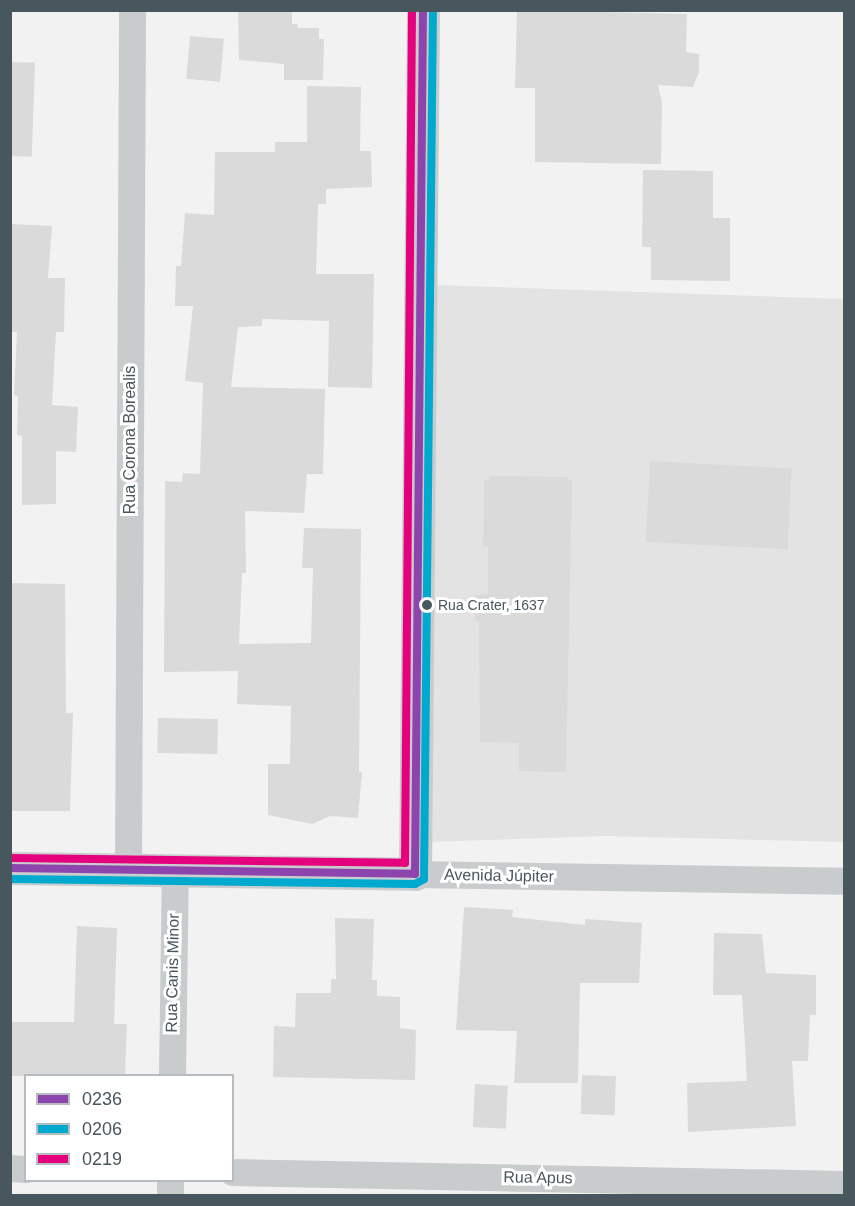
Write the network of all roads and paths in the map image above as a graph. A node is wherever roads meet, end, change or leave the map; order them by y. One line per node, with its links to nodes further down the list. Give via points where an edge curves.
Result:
1 (132, 10): 4 (street, Rua Corona Borealis)
2 (423, 10): 6 (street)
3 (10, 868): 4 (main road, Avenida Júpiter)
4 (128, 870): 5 (main road, Avenida Júpiter)
5 (175, 870): 6 (main road, Avenida Júpiter); 8 (street, Rua Canis Minor)
6 (415, 874): 7 (street, Avenida Júpiter)
7 (844, 881)
8 (172, 1074)
9 (234, 1172): 10 (street, Rua Apus)
10 (844, 1184)

